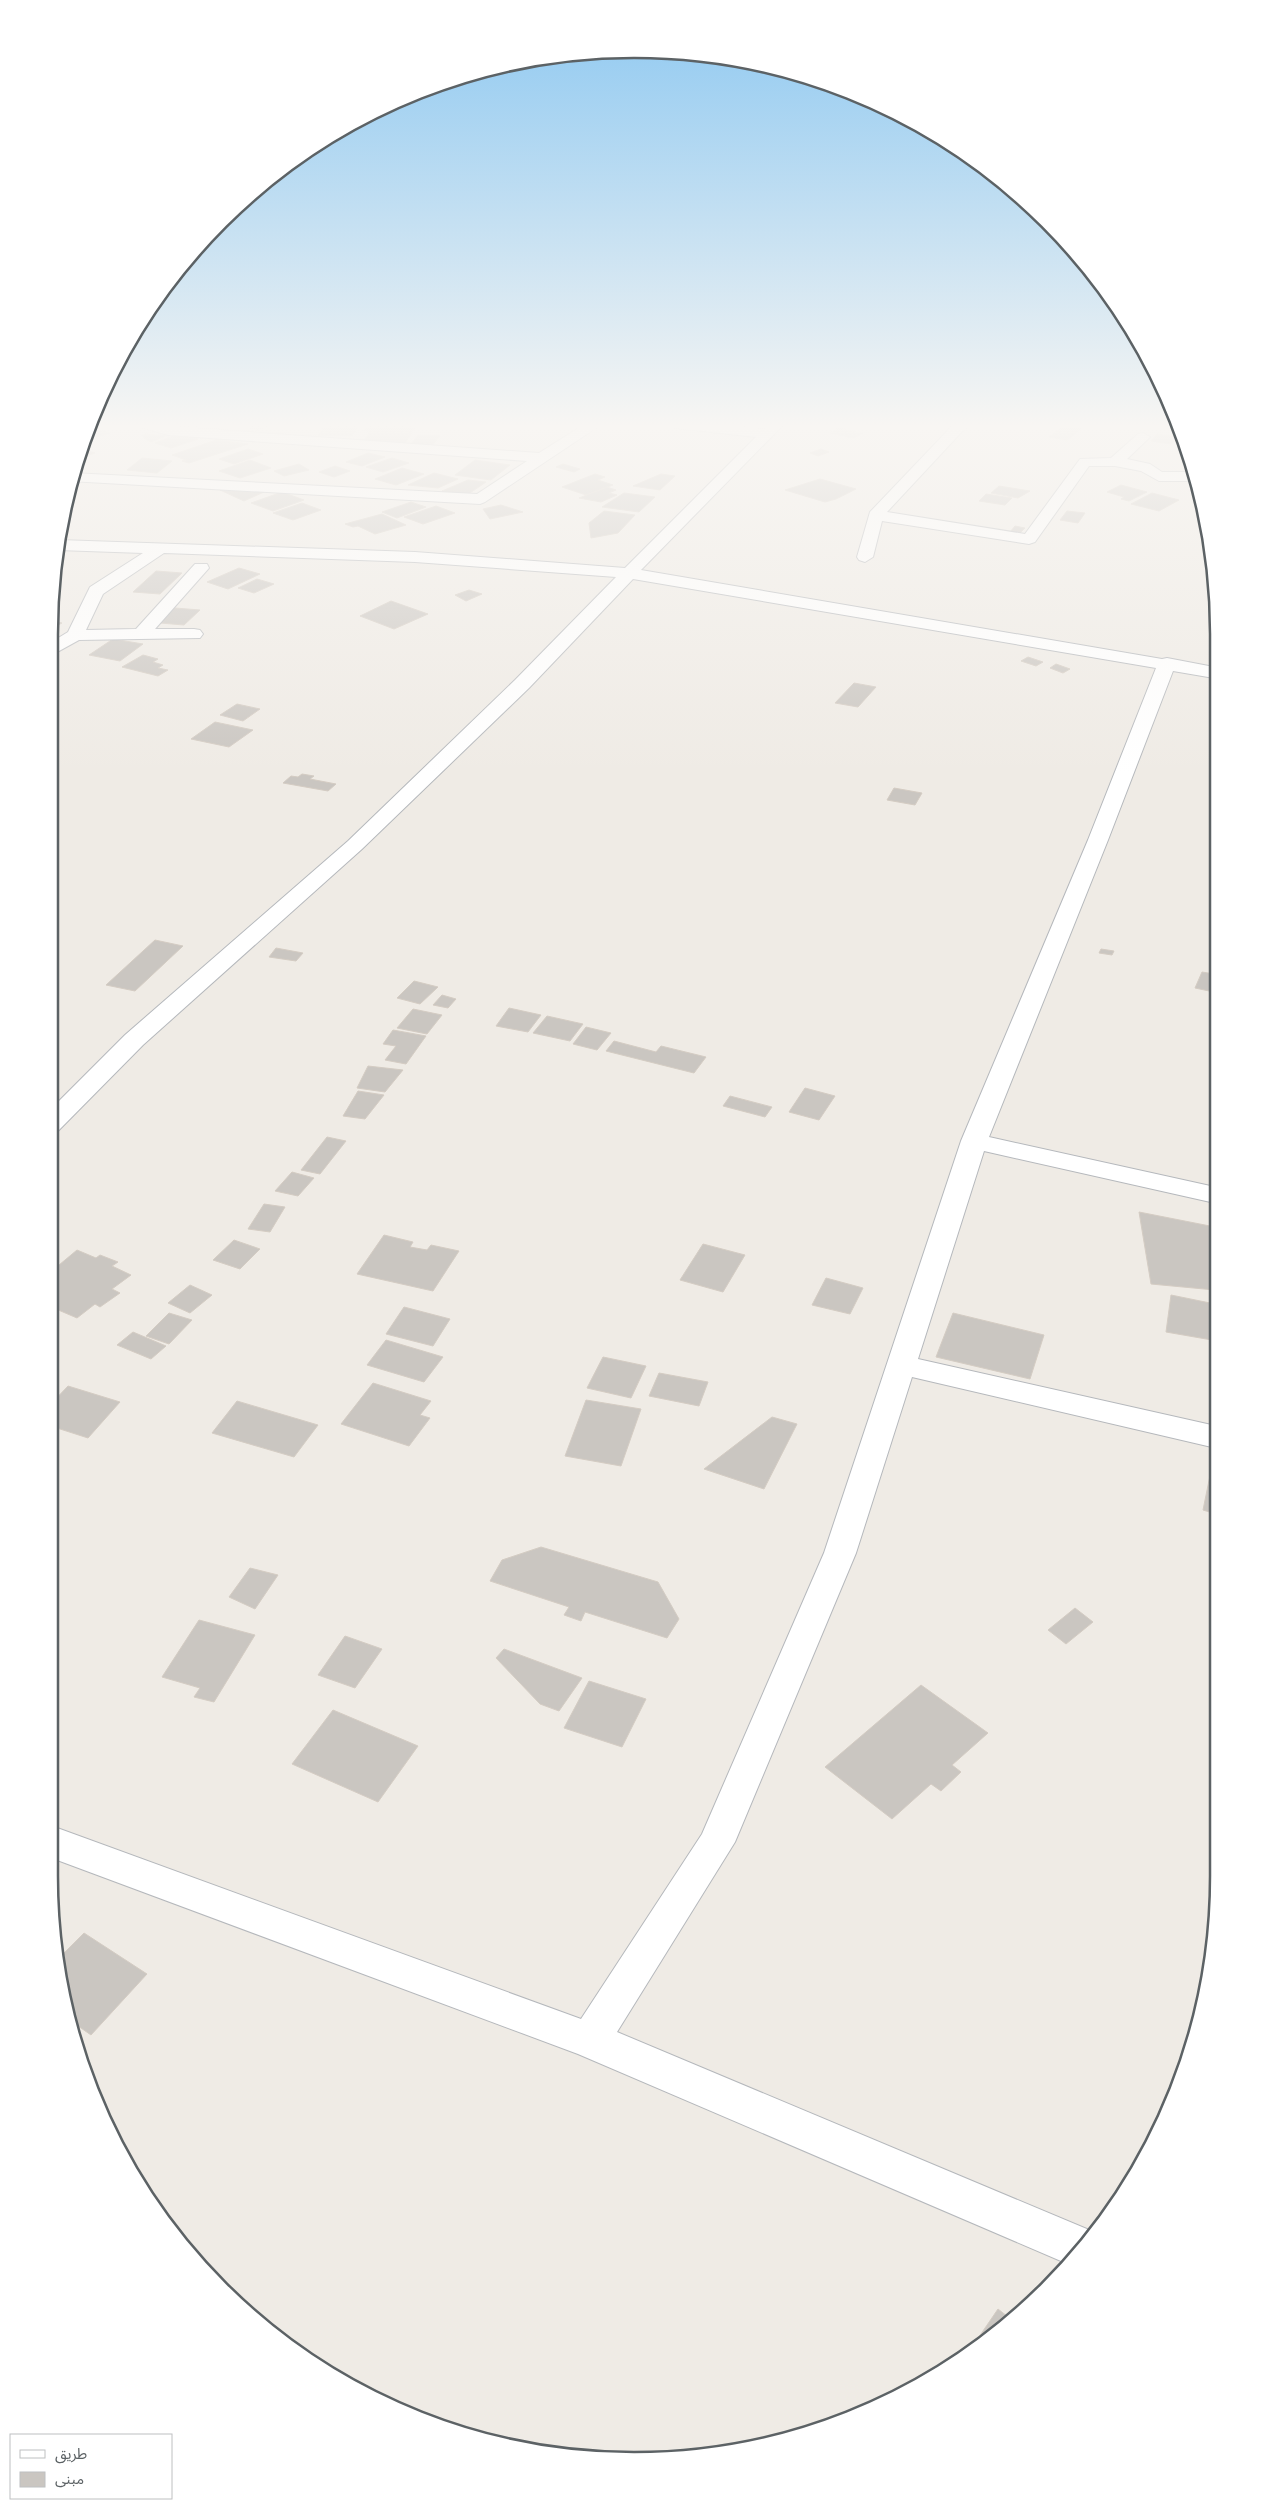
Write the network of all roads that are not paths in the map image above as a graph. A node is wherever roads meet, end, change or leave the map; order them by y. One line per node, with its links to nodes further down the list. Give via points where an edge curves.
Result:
1 (661, 541): 7 (street)
2 (869, 541): 5 (street)
3 (64, 545): 4 (street)
4 (160, 549): 7 (street, via 531,563); 10 (street, via 96,591)
5 (865, 557)
6 (202, 568): 8 (street)
7 (629, 573): 12 (street); 14 (street, via 522,684 355,845 134,1040)
8 (142, 634): 9 (street); 10 (street)
9 (194, 634)
10 (75, 635): 11 (street)
11 (58, 646)
12 (1167, 663): 13 (street); 15 (street)
13 (1210, 672)
14 (58, 1118)
15 (974, 1141): 16 (street); 17 (street)
16 (1210, 1194)
17 (901, 1365): 18 (street); 20 (street, via 840,1553 717,1842)
18 (1210, 1436)
19 (58, 1844): 20 (street)
20 (590, 2040): 21 (street)
21 (1075, 2245)

